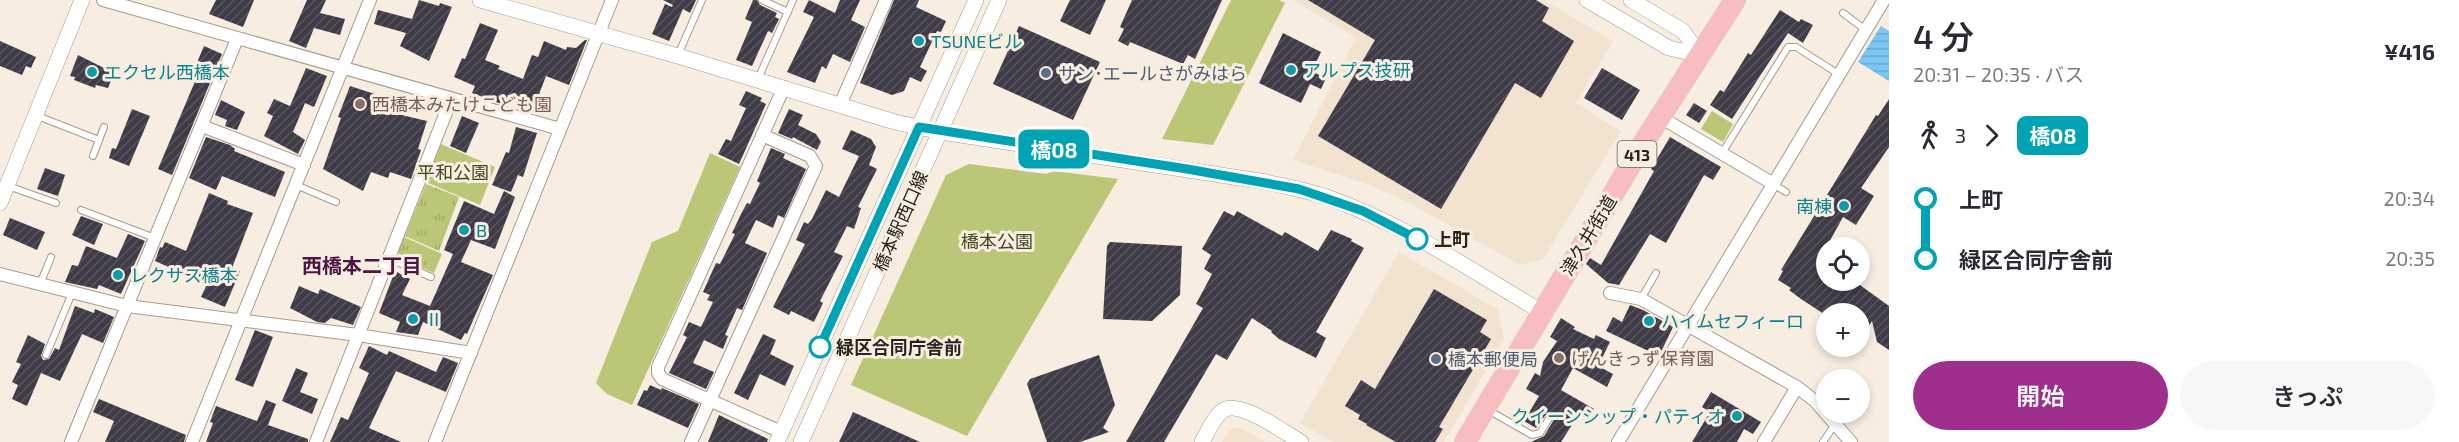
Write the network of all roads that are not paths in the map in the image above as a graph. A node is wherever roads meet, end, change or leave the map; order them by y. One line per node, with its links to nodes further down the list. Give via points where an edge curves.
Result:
1 (82, 0): 29 (street)
2 (103, 0): 20 (street)
3 (370, 0): 23 (street)
4 (480, 0): 19 (street)
5 (612, 0): 19 (street)
6 (702, 0): 22 (lane)
7 (762, 0): 16 (lane)
8 (793, 0): 16 (lane)
9 (886, 0): 28 (street)
10 (976, 0): 33 (street, 橋本駅西口線)
11 (999, 0): 35 (street, 橋本駅西口線)
12 (1587, 0): 21 (street, via 1670,48)
13 (1631, 0): 21 (street, via 1683,31)
14 (1735, 0): 21 (highway, 津久井街道 / 413)
15 (1884, 10): 18 (street)
16 (788, 12): 25 (lane)
17 (1843, 13): 18 (lane)
18 (1867, 31): 24 (street)
19 (598, 33): 22 (street); 34 (street)
20 (237, 39): 23 (street); 31 (street)
21 (1700, 55): 30 (highway, 津久井街道 / 413)
22 (678, 56): 25 (street)
23 (342, 69): 27 (street); 40 (street)
24 (1840, 75): 38 (lane, via 1796,47 1788,47); 41 (street)
25 (757, 80): 26 (street)
26 (784, 87): 28 (street); 36 (street)
27 (451, 100): 34 (street); 51 (street)
28 (840, 105): 33 (street)
29 (35, 115): 37 (lane); 43 (street)
30 (1659, 117): 38 (street); 60 (highway, 津久井街道 / 413)
31 (202, 126): 40 (street); 49 (street)
32 (104, 127): 37 (lane)
33 (919, 127): 35 (street); 71 (street, 橋本駅西口線)
34 (560, 129): 64 (street)
35 (941, 132): 60 (street, via 1266,182 1315,194 1386,222); 77 (street, 橋本駅西口線)
36 (762, 135): 67 (street, via 658,367 662,379); 67 (street, via 810,156 816,166)
37 (99, 140): 39 (lane)
38 (1721, 153): 41 (street)
39 (93, 156)
40 (304, 165): 42 (street)
41 (1772, 183): 44 (lane); 62 (street)
42 (296, 185): 45 (lane); 61 (street)
43 (7, 186): 46 (street); 47 (lane)
44 (1786, 192)
45 (336, 202)
46 (0, 203)
47 (56, 203)
48 (81, 210): 49 (lane)
49 (156, 238): 59 (street)
50 (51, 257): 55 (lane)
51 (388, 258): 54 (lane); 63 (street)
52 (0, 273): 55 (street)
53 (1656, 273): 58 (lane)
54 (431, 277)
55 (40, 284): 56 (street)
56 (73, 292): 59 (street); 65 (lane)
57 (1610, 293): 58 (street)
58 (1641, 299): 62 (street)
59 (127, 306): 61 (street); 72 (street)
60 (1542, 312): 68 (highway, 津久井街道 / 413)
61 (241, 321): 63 (street); 73 (street)
62 (1688, 324): 66 (street); 81 (street)
63 (358, 335): 64 (street); 74 (street)
64 (471, 353): 75 (street)
65 (46, 355)
66 (1798, 385): 70 (street); 82 (street)
67 (711, 401): 71 (street); 76 (street)
68 (1485, 408): 69 (lane, via 1532,435 1540,433); 80 (highway, 津久井街道 / 413)
69 (1550, 417)
70 (1835, 424): 83 (lane); 84 (street)
71 (779, 437)
72 (71, 442)
73 (192, 442)
74 (316, 442)
75 (435, 442)
76 (691, 442)
77 (801, 442)
78 (1202, 442): 79 (street, via 1216,418 1230,407 1246,410)
79 (1301, 442)
80 (1465, 442)
81 (1618, 442)
82 (1764, 442)
83 (1823, 442)
84 (1851, 442)

